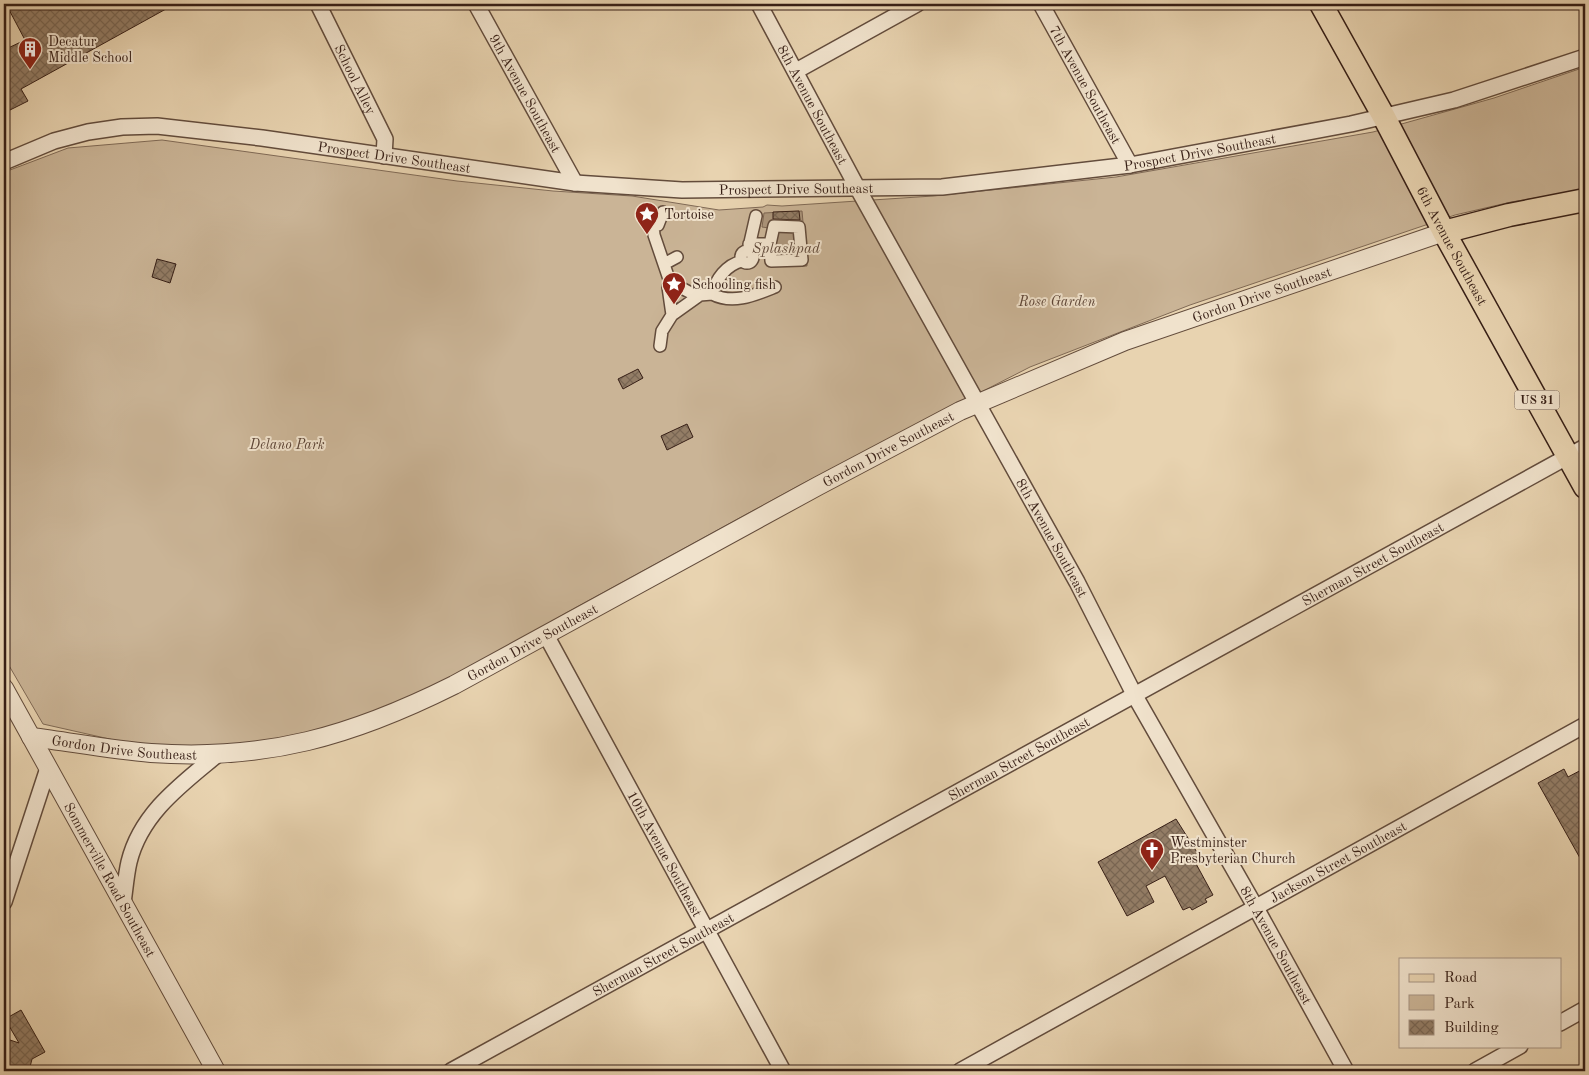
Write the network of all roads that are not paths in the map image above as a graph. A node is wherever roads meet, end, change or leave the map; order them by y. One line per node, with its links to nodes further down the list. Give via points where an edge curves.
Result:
1 (318, 4): 10 (street, School Alley, via 385,140)
2 (476, 4): 13 (street, 9th Avenue Southeast)
3 (759, 4): 8 (street, 8th Avenue Southeast)
4 (917, 4): 8 (street)
5 (1041, 4): 12 (street, 7th Avenue Southeast)
6 (1321, 4): 9 (main road, 6th Avenue Southeast / US 31)
7 (1585, 57): 9 (street, Prospect Drive Southeast, via 1454,100)
8 (796, 71): 14 (street, 8th Avenue Southeast)
9 (1384, 117): 12 (street, Prospect Drive Southeast); 20 (main road, 6th Avenue Southeast / US 31)
10 (384, 156): 11 (street, Prospect Drive Southeast, via 157,126 88,132 54,141); 13 (street, Prospect Drive Southeast)
11 (4, 162)
12 (1130, 165): 14 (street, Prospect Drive Southeast, via 942,187)
13 (575, 183): 14 (street, Prospect Drive Southeast, via 682,190)
14 (858, 189): 31 (street, 8th Avenue Southeast)
15 (1585, 200): 20 (main road, Gordon Drive Southeast)
16 (650, 211): 19 (street)
17 (663, 212): 19 (street, via 658,225)
18 (756, 216): 22 (street)
19 (653, 225): 24 (street)
20 (1444, 232): 31 (street, Gordon Drive Southeast, via 1125,341); 32 (main road, 6th Avenue Southeast / US 31)
21 (770, 244): 22 (street)
22 (746, 252): 27 (street, via 721,276)
23 (677, 257): 24 (street)
24 (664, 264): 25 (street)
25 (670, 282): 28 (street); 29 (street)
26 (775, 287): 27 (street, via 738,299)
27 (712, 294): 28 (street)
28 (700, 296): 29 (street)
29 (672, 315): 30 (street, via 662,331)
30 (660, 346)
31 (977, 403): 34 (street, Gordon Drive Southeast); 36 (street, 8th Avenue Southeast, via 1077,582)
32 (1577, 452): 33 (main road, 6th Avenue Southeast / US 31); 36 (street, Sherman Street Southeast)
33 (1585, 487)
34 (546, 635): 39 (street, Gordon Drive Southeast, via 446,689 358,728 274,749); 44 (street, 10th Avenue Southeast)
35 (4, 688): 38 (street, Sommerville Road Southeast)
36 (1135, 696): 43 (street, 8th Avenue Southeast); 44 (street, Sherman Street Southeast)
37 (1585, 725): 43 (street, Jackson Street Southeast)
38 (31, 737): 39 (street, Gordon Drive Southeast, via 149,753); 40 (street, Sommerville Road Southeast)
39 (218, 754): 42 (street, Gordon Drive Southeast, via 165,798 153,813 130,861)
40 (48, 768): 41 (street); 42 (street, Sommerville Road Southeast)
41 (4, 902)
42 (123, 903): 48 (street, Sommerville Road Southeast)
43 (1256, 908): 51 (street, Jackson Street Southeast); 52 (street, 8th Avenue Southeast)
44 (708, 932): 49 (street, Sherman Street Southeast); 50 (street, 10th Avenue Southeast)
45 (1585, 1009): 46 (street)
46 (1562, 1022)
47 (1516, 1048): 53 (street)
48 (216, 1071)
49 (451, 1071)
50 (784, 1071)
51 (960, 1071)
52 (1346, 1071)
53 (1476, 1071)

